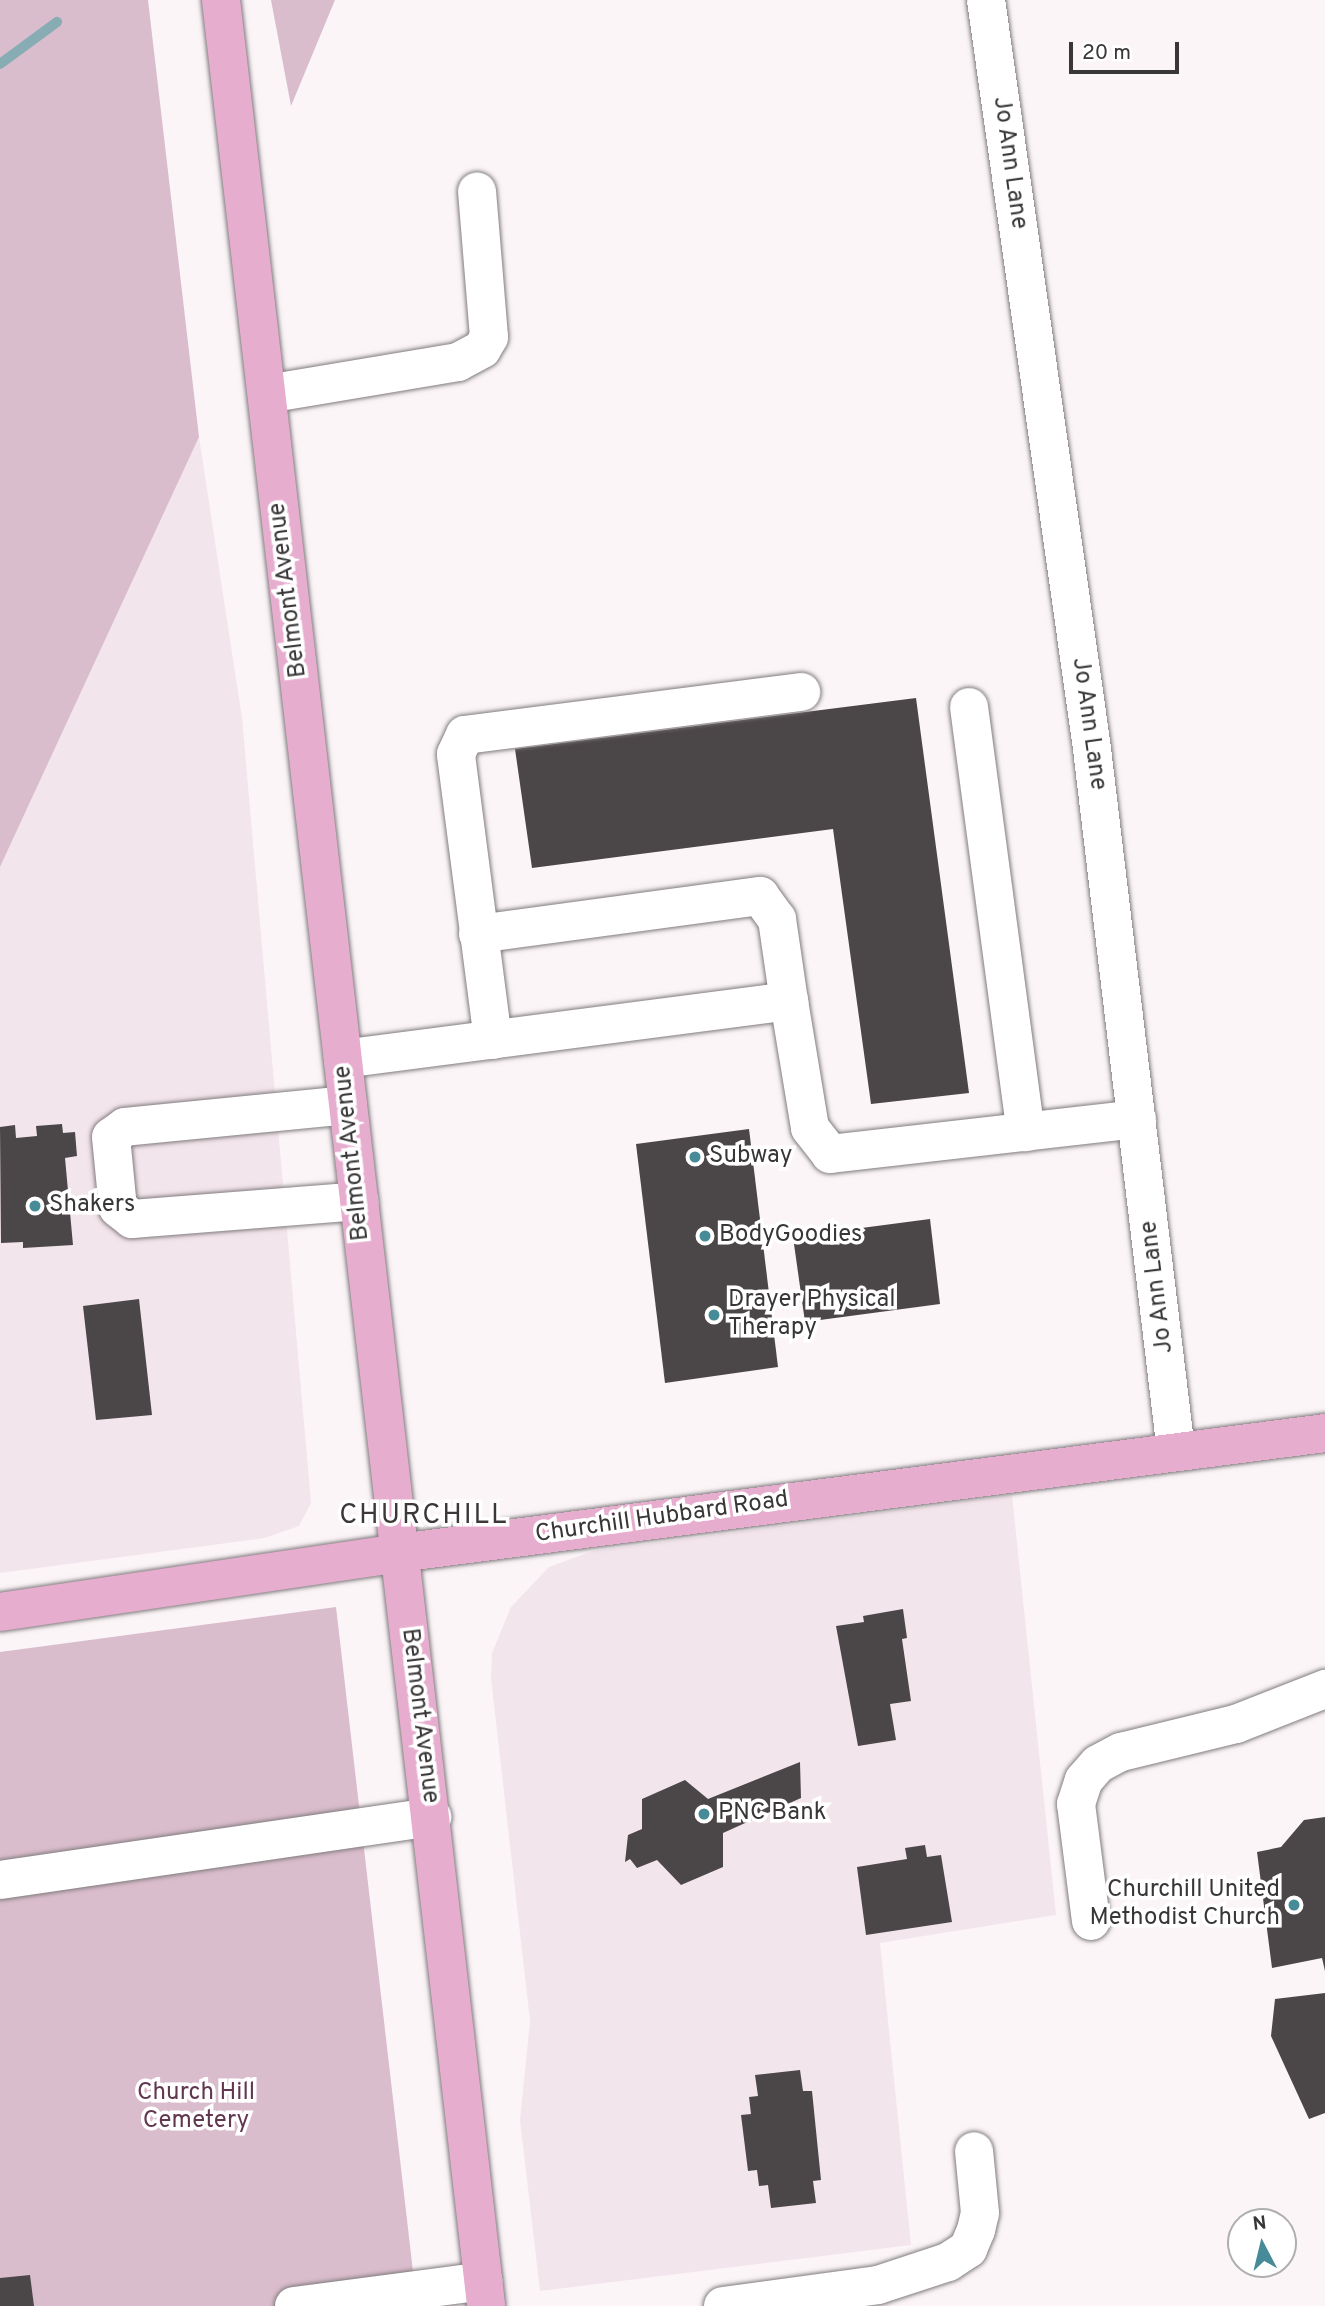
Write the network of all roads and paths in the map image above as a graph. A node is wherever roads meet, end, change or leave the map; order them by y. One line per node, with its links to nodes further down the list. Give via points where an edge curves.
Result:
1 (220, 0): 4 (main road, Belmont Avenue)
2 (986, 0): 12 (street, Jo Ann Lane, via 1092,749)
3 (478, 191): 4 (street, via 489,337 482,349 457,362)
4 (267, 394): 10 (main road, Belmont Avenue)
5 (801, 692): 7 (street, via 465,735 456,754)
6 (969, 707): 13 (street)
7 (478, 934): 8 (street, via 760,896 777,919); 9 (street)
8 (789, 1001): 9 (street); 13 (street, via 810,1128 830,1154)
9 (493, 1040): 10 (street)
10 (343, 1059): 11 (main road, Belmont Avenue)
11 (348, 1105): 14 (main road, Belmont Avenue); 14 (street, via 125,1127 111,1137 118,1208 132,1219)
12 (1138, 1119): 13 (street); 16 (street, Jo Ann Lane)
13 (1026, 1132)
14 (359, 1200): 17 (main road, Belmont Avenue)
15 (1325, 1433): 16 (main road, Churchill Hubbard Road)
16 (1176, 1451): 17 (main road, Churchill Hubbard Road)
17 (399, 1553): 18 (main road, Churchill Hubbard Road); 20 (main road, Belmont Avenue)
18 (0, 1612)
19 (1325, 1689): 22 (street, via 1236,1724 1121,1752 1098,1764 1084,1780 1076,1804)
20 (432, 1816): 21 (street); 24 (main road, Belmont Avenue)
21 (0, 1880)
22 (1091, 1921)
23 (974, 2151): 26 (street, via 980,2213 968,2249 948,2262 878,2285)
24 (484, 2294): 25 (street)
25 (294, 2306)
26 (723, 2306)

